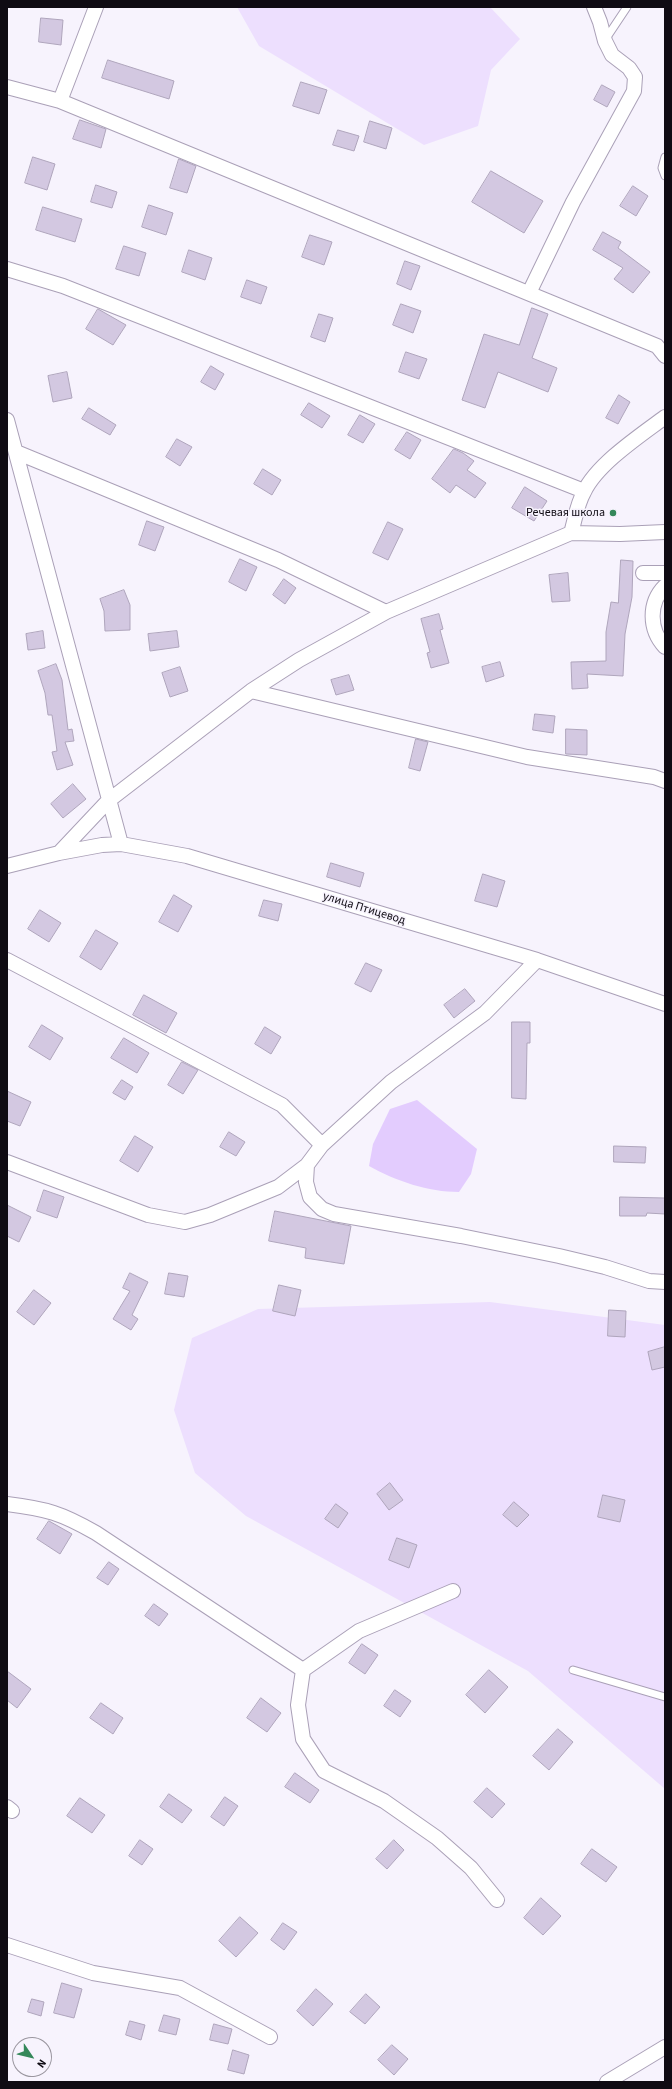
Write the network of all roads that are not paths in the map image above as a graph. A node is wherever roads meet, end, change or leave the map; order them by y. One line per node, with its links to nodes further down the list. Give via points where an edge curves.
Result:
1 (96, 7): 6 (street)
2 (594, 7): 4 (street)
3 (627, 7): 4 (lane)
4 (605, 41): 10 (street, via 612,54 629,68 635,77 634,91 573,202)
5 (7, 88): 6 (street)
6 (60, 102): 10 (street)
7 (665, 157): 8 (lane, via 662,168)
8 (665, 176)
9 (7, 269): 15 (street, via 63,286)
10 (529, 293): 11 (street, via 657,346)
11 (665, 356)
12 (665, 417): 15 (street, via 599,472)
13 (7, 420): 14 (street)
14 (16, 452): 21 (street, via 278,560); 25 (street)
15 (584, 492): 17 (street)
16 (665, 532): 17 (street)
17 (571, 533): 21 (street)
18 (643, 573): 19 (street)
19 (665, 573)
20 (665, 586): 22 (street, via 656,597 652,616 656,634)
21 (386, 612): 23 (street, via 299,660)
22 (665, 647)
23 (251, 691): 24 (street, via 527,756); 25 (street)
24 (665, 781)
25 (108, 801): 26 (street); 27 (street)
26 (121, 844): 27 (street, улица Птицевод); 30 (street, улица Птицевод, via 187,856)
27 (59, 853): 28 (street, улица Птицевод)
28 (7, 866)
29 (7, 960): 32 (street, via 282,1105)
30 (537, 960): 31 (street, улица Птицевод); 32 (street, via 485,1013 391,1082)
31 (665, 1004)
32 (322, 1145): 34 (street)
33 (7, 1162): 34 (street, via 148,1215 185,1222 210,1215 278,1187)
34 (307, 1165): 35 (street, via 306,1182 310,1197 322,1209 334,1214 559,1256 649,1281)
35 (665, 1282)
36 (7, 1504): 38 (street, via 42,1508 67,1516)
37 (453, 1591): 38 (street, via 359,1631)
38 (303, 1670): 41 (street, via 298,1705 302,1739 324,1771 384,1800 437,1838 471,1868)
39 (573, 1670): 40 (lane)
40 (665, 1697)
41 (497, 1900)
42 (7, 1945): 43 (street, via 93,1973 180,1988)
43 (270, 2037)
44 (665, 2047): 45 (street)
45 (607, 2082)

